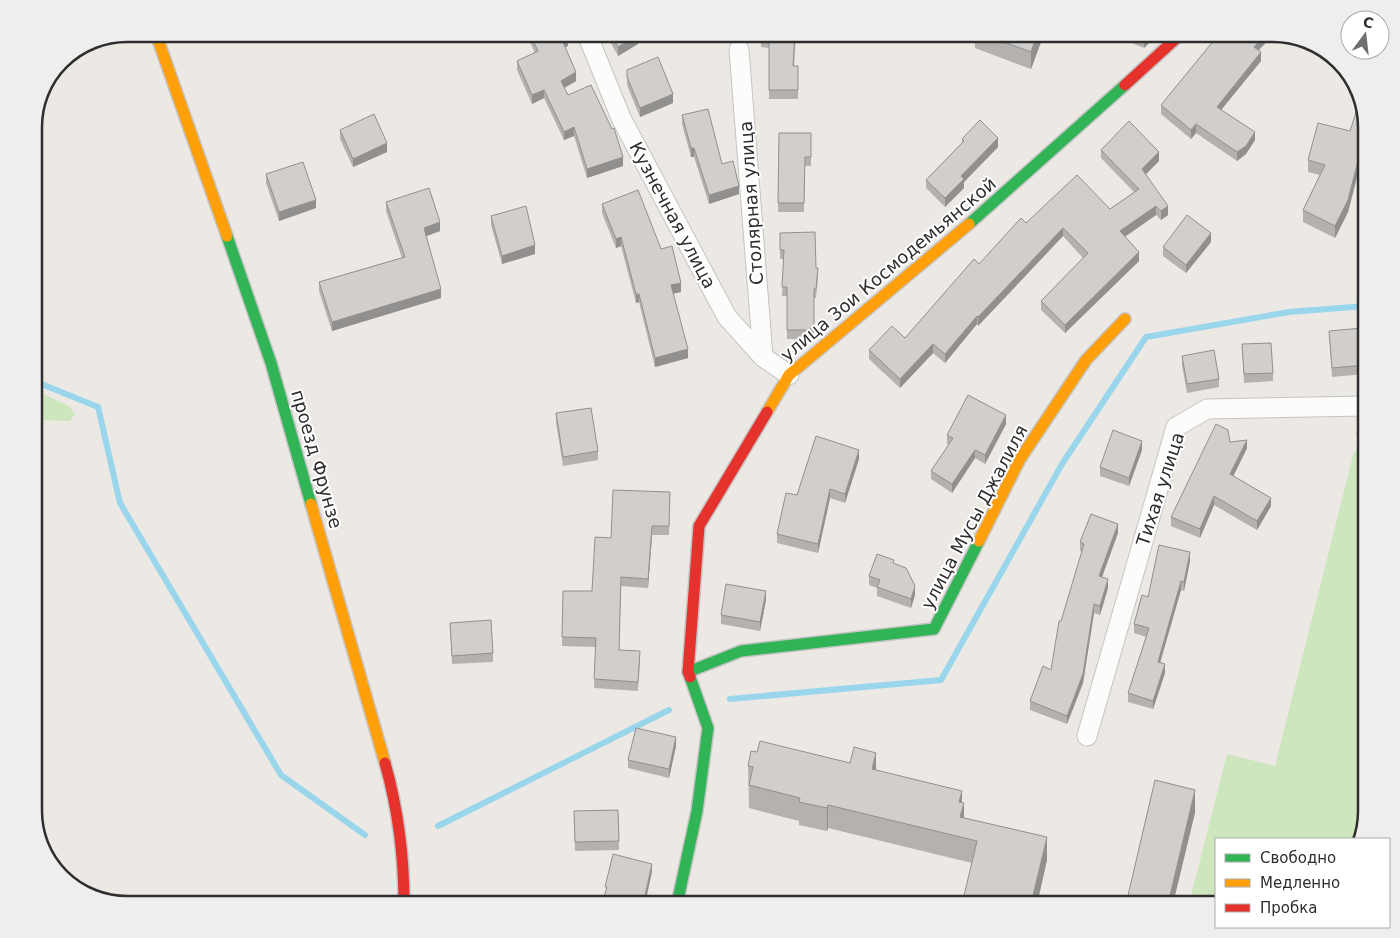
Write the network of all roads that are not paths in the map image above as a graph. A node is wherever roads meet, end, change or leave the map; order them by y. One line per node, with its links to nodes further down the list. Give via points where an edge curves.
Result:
1 (159, 42): 11 (street, проезд Фрунзе, via 272,363 396,803)
2 (590, 42): 6 (street, Кузнечная улица, via 620,118 727,317)
3 (1172, 42): 7 (street, улица Зои Космодемьянской, via 943,248)
4 (739, 50): 6 (street, Столярная улица)
5 (1125, 319): 9 (street, улица Мусы Джалиля, via 1086,360 1020,459 934,629 741,651)
6 (762, 357): 7 (street, Кузнечная улица)
7 (789, 375): 9 (street, улица Зои Космодемьянской, via 699,526)
8 (1358, 406): 10 (street, Тихая улица, via 1207,409 1176,427)
9 (688, 672): 12 (street, улица Зои Космодемьянской, via 708,728)
10 (1087, 736)
11 (404, 896)
12 (679, 896)

